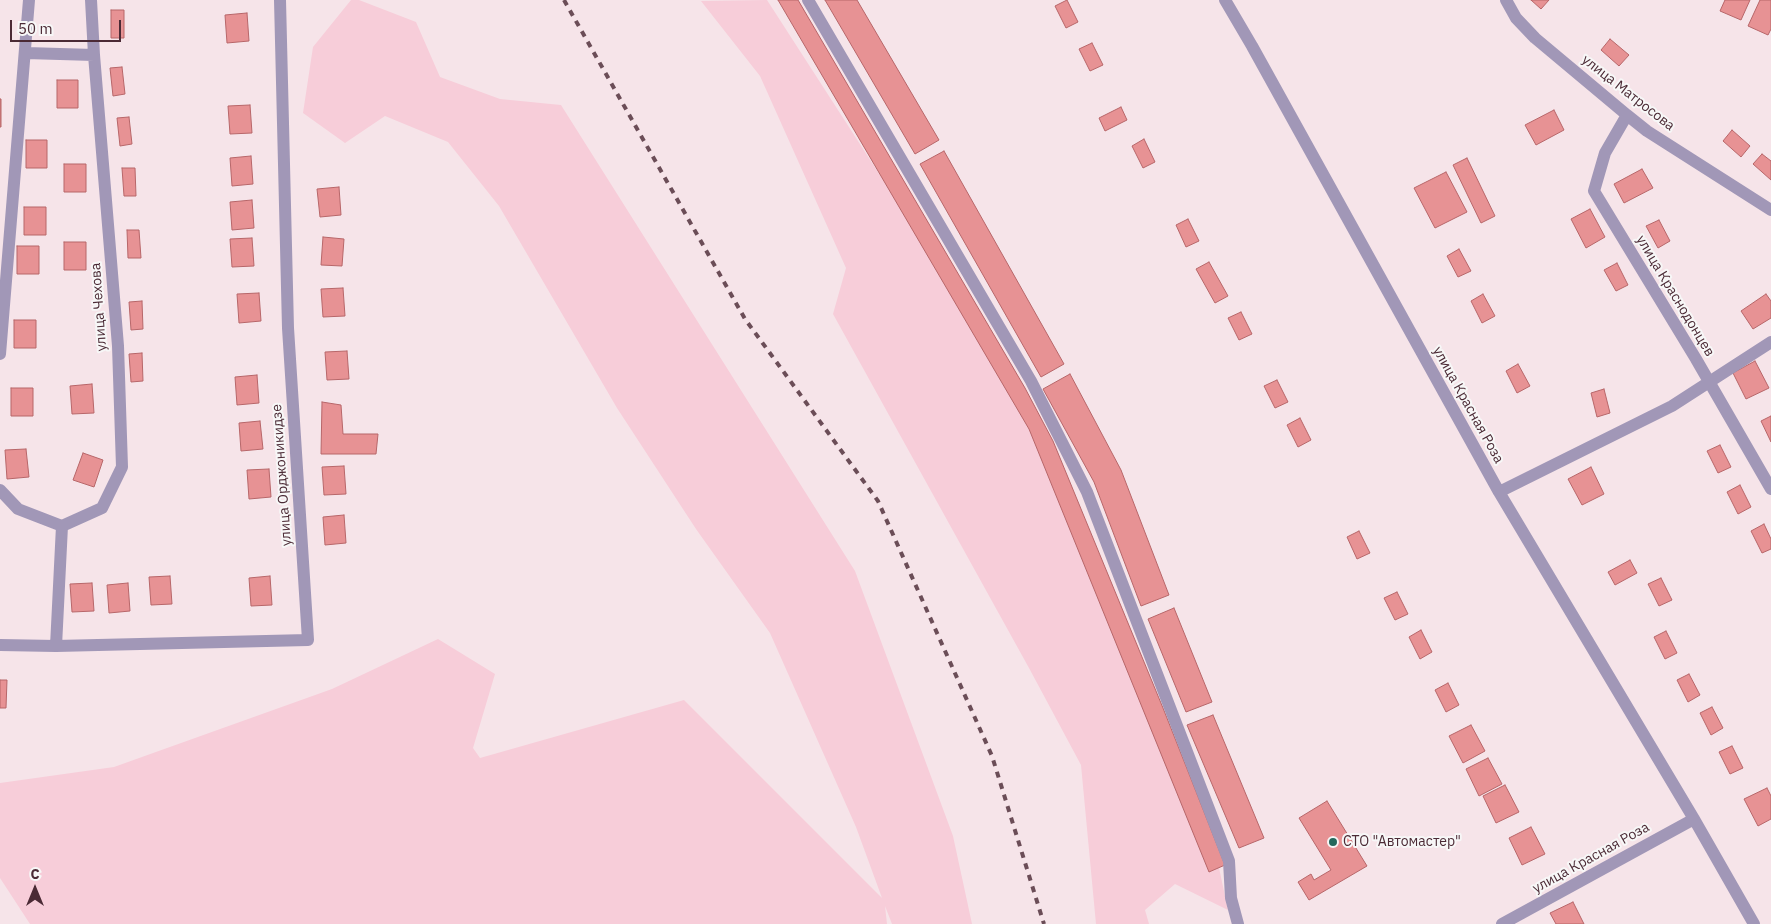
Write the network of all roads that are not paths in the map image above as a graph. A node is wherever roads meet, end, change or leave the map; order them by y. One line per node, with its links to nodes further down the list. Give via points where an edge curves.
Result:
1 (29, 0): 7 (street)
2 (90, 0): 8 (street, улица Чехова)
3 (280, 0): 19 (street, улица Орджоникидзе, via 288,328 308,640)
4 (808, 0): 21 (street, via 1031,381 1087,492 1229,861 1231,898)
5 (1225, 0): 16 (street, улица Красная Роза)
6 (1506, 0): 9 (street, улица Матросова, via 1516,18 1535,38)
7 (26, 53): 8 (street); 12 (street)
8 (94, 55): 17 (street, улица Чехова, via 118,346 122,467 102,508)
9 (1627, 115): 10 (street, улица Матросова); 13 (street, улица Краснодонцев, via 1606,153 1594,191)
10 (1771, 210)
11 (1771, 342): 13 (street)
12 (0, 354)
13 (1708, 384): 14 (street, улица Краснодонцев); 16 (street, via 1672,406)
14 (1771, 489)
15 (0, 490): 17 (street, via 18,509)
16 (1499, 492): 20 (street, улица Красная Роза)
17 (62, 526): 19 (street)
18 (0, 645): 19 (street, улица Орджоникидзе)
19 (56, 646)
20 (1694, 819): 22 (street, улица Красная Роза); 23 (street, улица Красная Роза)
21 (1238, 924)
22 (1502, 924)
23 (1754, 924)

